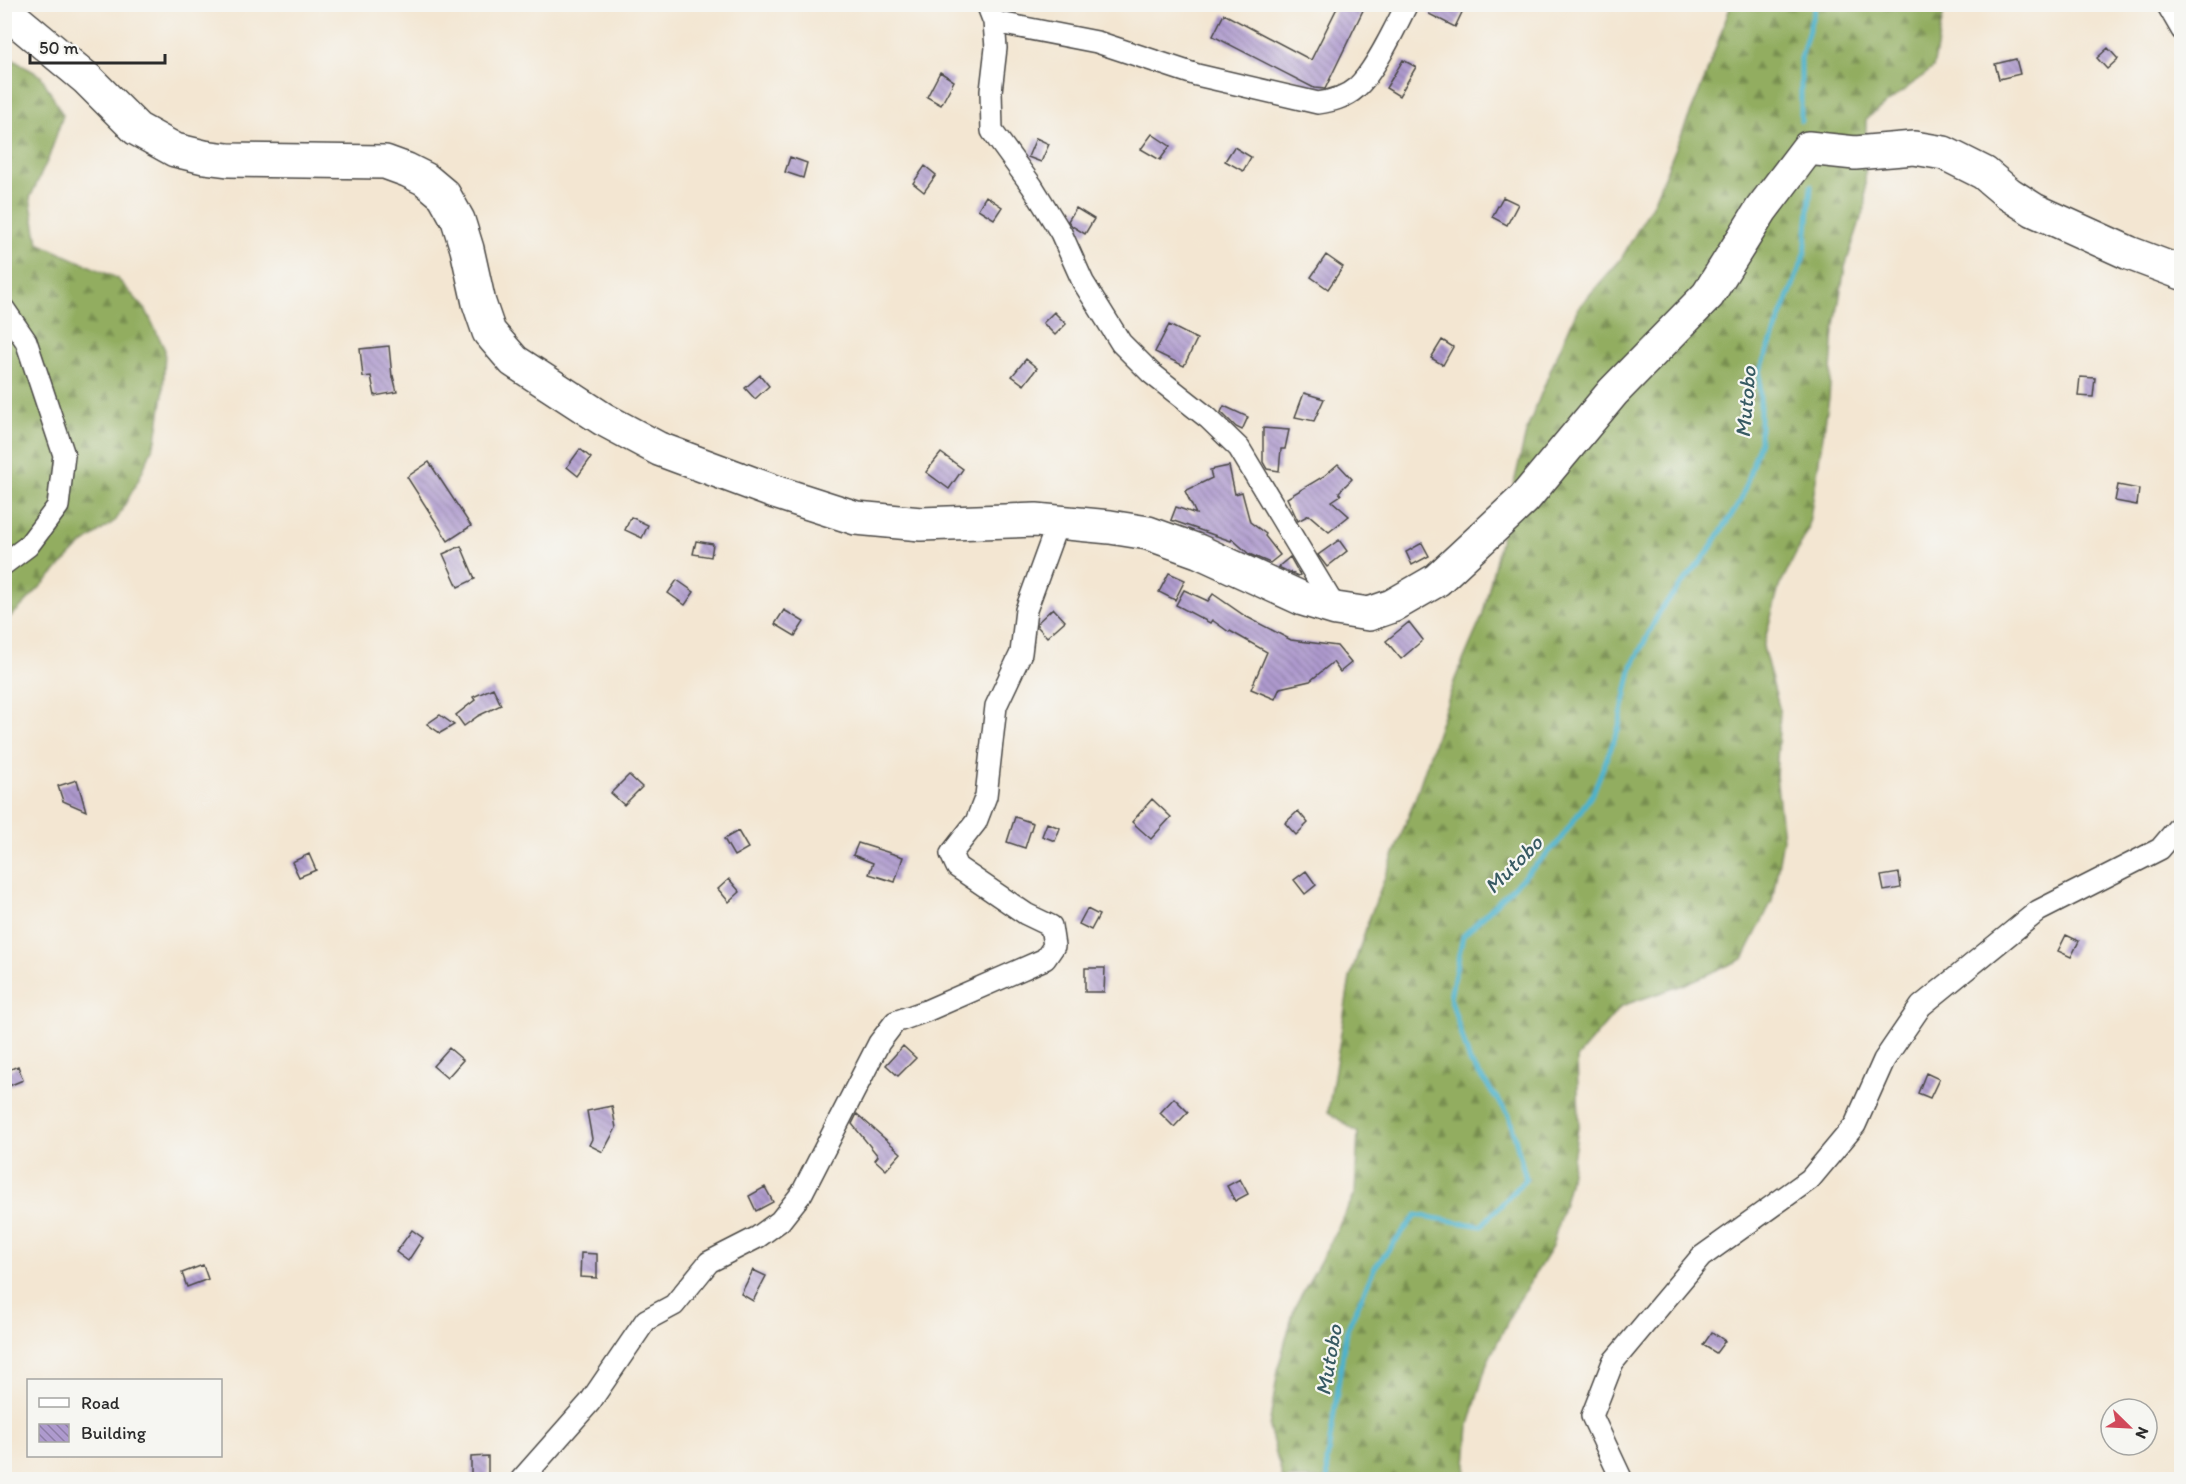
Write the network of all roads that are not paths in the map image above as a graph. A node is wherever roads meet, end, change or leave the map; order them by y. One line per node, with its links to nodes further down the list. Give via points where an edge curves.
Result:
1 (1407, 4): 4 (street, via 1356,88 1335,100 1318,103 1197,75)
2 (2167, 4): 5 (street)
3 (4, 10): 8 (main road, via 87,79 136,129 175,150 228,160 385,162 426,179 444,195 458,220 489,332 514,361 603,419 659,449 856,518 921,524)
4 (991, 13): 10 (street, via 996,48 992,131 1032,186 1121,343 1239,448)
5 (2181, 30)
6 (2181, 273): 10 (main road, via 2034,210 1984,173 1944,153 1914,148 1856,153 1808,148 1761,210 1708,295 1613,392 1524,499 1437,580 1392,606 1369,614)
7 (4, 309): 9 (street, via 26,341 64,455 58,506 28,546)
8 (1058, 522): 10 (main road, via 1148,533 1198,550 1303,599); 12 (street, via 1026,610 1021,653 996,706 986,796 976,822 951,854 957,867 1026,914 1051,926 1054,946 1045,959 895,1022 879,1043 802,1193 780,1221 709,1262 674,1305 646,1320 590,1402)
9 (4, 564)
10 (1336, 609)
11 (2181, 823): 13 (street, via 2160,849 2038,910 1922,1006 1884,1060 1855,1125 1810,1179 1701,1257 1613,1362 1592,1416)
12 (521, 1479)
13 (1622, 1479)

